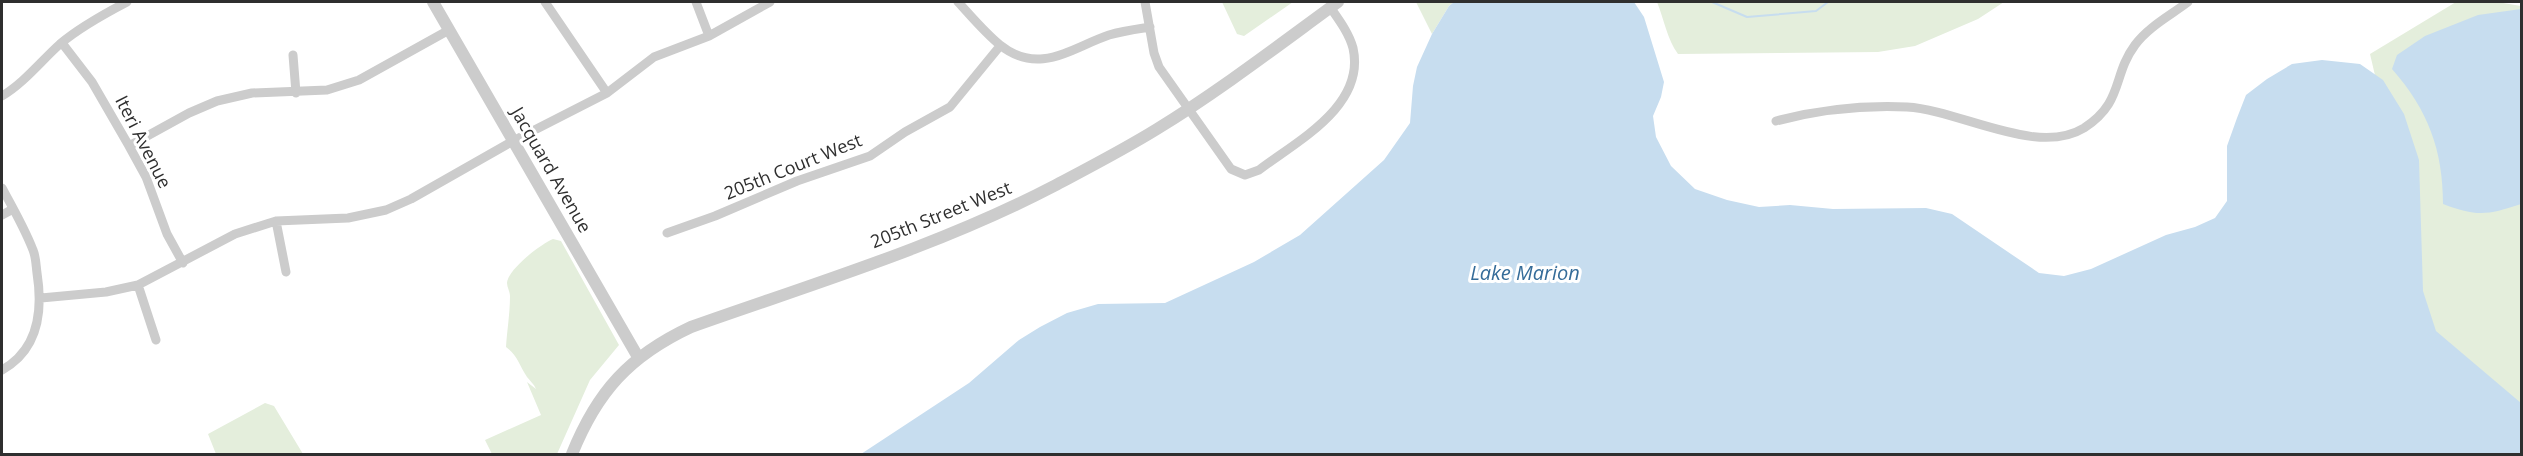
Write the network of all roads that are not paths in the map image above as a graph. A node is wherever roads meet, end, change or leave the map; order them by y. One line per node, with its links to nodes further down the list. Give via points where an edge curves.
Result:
1 (127, 2): 13 (street)
2 (433, 2): 11 (street, Jacquard Avenue)
3 (545, 2): 17 (street)
4 (696, 2): 12 (street)
5 (770, 2): 12 (street)
6 (958, 2): 14 (street)
7 (1145, 2): 10 (street)
8 (2188, 2): 20 (street, via 2144,35 2135,45 2111,101 2093,122 2068,135 2026,136 1947,113 1908,107 1817,112)
9 (1334, 4): 19 (street, 205th Street West); 19 (street, via 1353,48 1354,70 1349,90 1332,115 1259,170 1245,175 1231,169)
10 (1150, 27): 14 (street, via 1110,35 1048,59 1023,58); 19 (street, via 1159,68)
11 (449, 30): 16 (street, via 359,80 327,90); 21 (street, Jacquard Avenue)
12 (709, 36): 17 (street, via 654,57)
13 (62, 43): 18 (street); 22 (street, Iteri Avenue, via 92,82)
14 (1000, 46): 27 (street, 205th Court West, via 950,106 870,156)
15 (292, 55): 16 (street)
16 (296, 93): 22 (street, via 252,93 217,101)
17 (607, 93): 21 (street)
18 (2, 96)
19 (1188, 109): 33 (street, 205th Street West, via 1127,147 986,219 691,327)
20 (1776, 121)
21 (513, 141): 26 (street, via 386,210 348,218); 33 (street, Jacquard Avenue)
22 (129, 147): 28 (street, Iteri Avenue)
23 (2, 188): 24 (street)
24 (14, 209): 25 (street); 31 (street, via 34,252)
25 (2, 215)
26 (276, 221): 28 (street, via 236,234); 29 (street)
27 (667, 233)
28 (183, 263): 30 (street)
29 (286, 272)
30 (138, 285): 31 (street); 32 (street)
31 (41, 298): 34 (street, via 38,324 28,347)
32 (156, 340)
33 (638, 357): 35 (street, 205th Street West, via 606,390)
34 (2, 370)
35 (572, 454)

